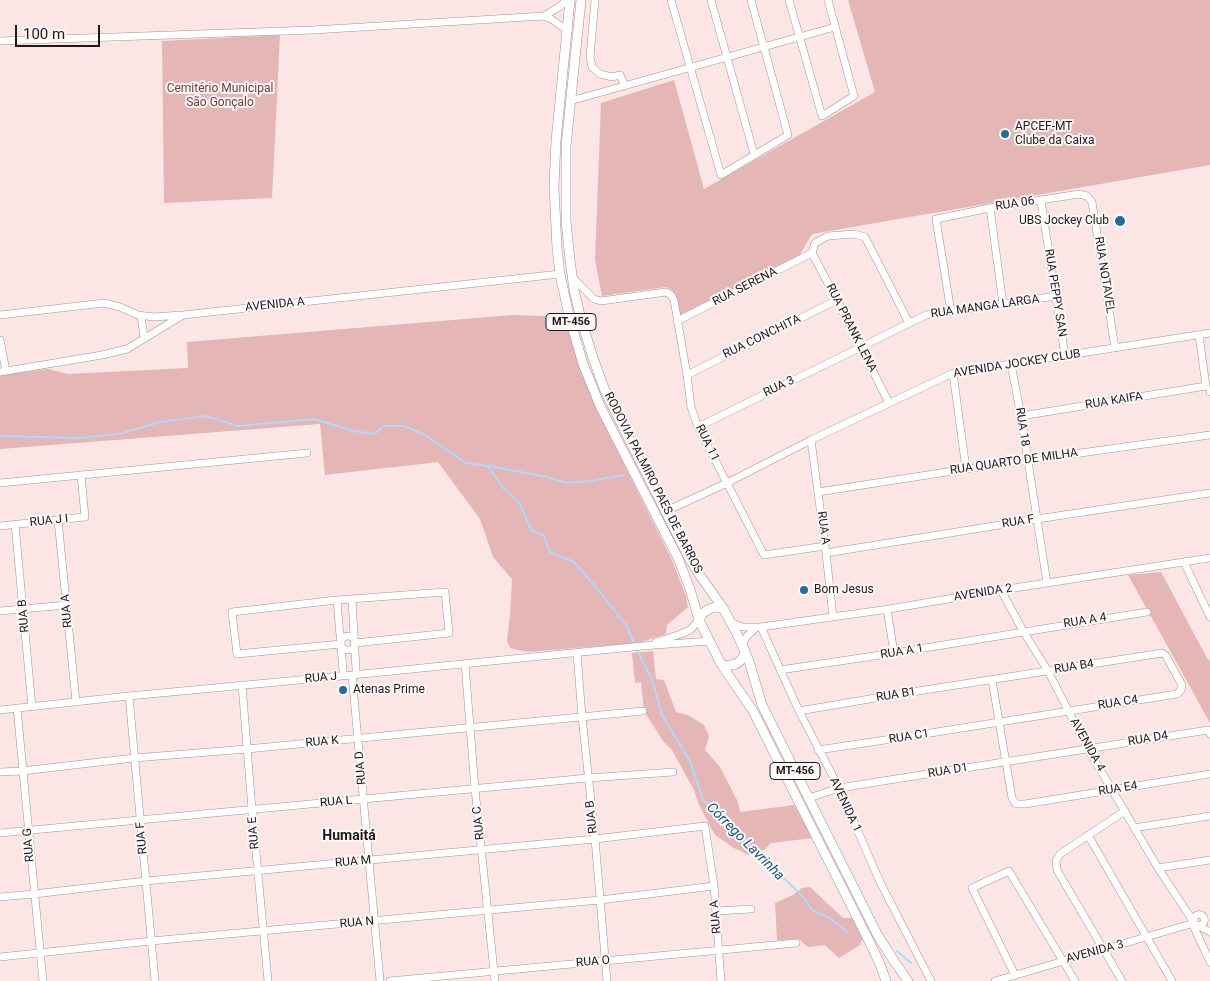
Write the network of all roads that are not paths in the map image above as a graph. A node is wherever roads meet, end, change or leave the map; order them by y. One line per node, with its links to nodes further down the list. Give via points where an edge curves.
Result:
1 (569, 0): 9 (street); 11 (main road, RODOVIA PALMIRO PAES DE BARROS / MT-456)
2 (581, 0): 18 (main road, RODOVIA PALMIRO PAES DE BARROS / MT-456)
3 (595, 0): 17 (street, via 592,67 600,74 620,75)
4 (671, 0): 16 (street)
5 (711, 0): 15 (street)
6 (750, 0): 14 (street)
7 (789, 0): 12 (street)
8 (828, 0): 10 (street)
9 (544, 16): 11 (street); 13 (street, via 313,30)
10 (835, 27): 12 (street); 12 (street, via 854,96 822,116)
11 (568, 31): 24 (main road, RODOVIA PALMIRO PAES DE BARROS / MT-456, via 554,187)
12 (800, 37): 14 (street)
13 (0, 42)
14 (764, 47): 15 (street); 19 (street, via 788,135)
15 (727, 57): 16 (street); 19 (street)
16 (690, 68): 17 (street); 19 (street, via 720,175)
17 (625, 86): 18 (street)
18 (570, 101): 25 (main road, RODOVIA PALMIRO PAES DE BARROS / MT-456, via 565,188)
19 (754, 154)
20 (1041, 201): 21 (street, RUA 06, via 1079,194); 22 (street, RUA 06); 26 (street, RUA PEPPY SAN)
21 (1092, 202): 40 (street, RUA NOTAVEL)
22 (990, 208): 28 (street); 29 (street, RUA 06, via 936,219)
23 (812, 253): 27 (street, RUA PRANK LENA); 33 (street, RUA SERENA); 34 (street, via 816,243 828,236 854,234 864,237)
24 (560, 274): 31 (street, AVENIDA A); 81 (main road, RODOVIA PALMIRO PAES DE BARROS / MT-456, via 583,364 601,408 678,558)
25 (572, 277): 33 (street, RUA 11, via 594,299 601,301 666,292 674,300); 60 (main road, RODOVIA PALMIRO PAES DE BARROS / MT-456, via 580,315 604,388)
26 (1056, 296): 28 (street, RUA MANGA LARGA); 41 (street, RUA PEPPY SAN)
27 (838, 300): 39 (street, RUA PRANK LENA); 45 (street, RUA CONCHITA)
28 (1003, 304): 29 (street, RUA MANGA LARGA)
29 (951, 312): 34 (street, RUA MANGA LARGA, via 926,315)
30 (0, 314): 32 (street, via 104,303)
31 (183, 315): 32 (street); 37 (street, AVENIDA A)
32 (142, 316): 37 (street)
33 (677, 321): 45 (street, RUA 11)
34 (909, 323): 39 (street, RUA MANGA LARGA)
35 (1210, 333): 36 (street, AVENIDA JOCKEY CLUB)
36 (1199, 335): 40 (street, AVENIDA JOCKEY CLUB); 46 (street)
37 (144, 338): 43 (street, AVENIDA A, via 127,349 102,355)
38 (0, 340): 43 (street)
39 (861, 348): 47 (street, RUA PRANK LENA); 49 (street, RUA 3)
40 (1115, 348): 41 (street, AVENIDA JOCKEY CLUB)
41 (1065, 356): 42 (street, AVENIDA JOCKEY CLUB)
42 (1011, 364): 44 (street, AVENIDA JOCKEY CLUB); 48 (street, RUA 18)
43 (3, 371)
44 (952, 373): 47 (street, AVENIDA JOCKEY CLUB); 54 (street)
45 (687, 375): 49 (street, RUA 11)
46 (1209, 390): 48 (street, RUA KAIFA)
47 (889, 403): 51 (street, AVENIDA JOCKEY CLUB)
48 (1021, 416): 53 (street, RUA 18)
49 (698, 428): 57 (street, RUA 11)
50 (1210, 435): 53 (street, RUA QUARTO DE MILHA)
51 (811, 440): 57 (street, AVENIDA JOCKEY CLUB); 58 (street, RUA A)
52 (307, 453): 55 (street)
53 (1027, 461): 54 (street, RUA QUARTO DE MILHA); 61 (street, RUA 18)
54 (966, 468): 58 (street, RUA QUARTO DE MILHA)
55 (81, 474): 56 (street); 62 (street, RUA J I, via 85,518)
56 (0, 483)
57 (727, 483): 60 (street); 66 (street, RUA 11)
58 (818, 492): 65 (street, RUA A)
59 (1210, 493): 61 (street, RUA F)
60 (666, 511): 74 (main road, RODOVIA PALMIRO PAES DE BARROS / MT-456, via 689,558)
61 (1037, 519): 65 (street, RUA F); 69 (street)
62 (58, 520): 63 (street, RUA J I); 73 (street, RUA A)
63 (15, 524): 64 (street, RUA J I); 75 (street, RUA B)
64 (0, 526)
65 (826, 550): 66 (street, RUA F); 79 (street, RUA A)
66 (764, 555)
67 (1210, 558): 68 (street, AVENIDA 2)
68 (1184, 562): 69 (street, AVENIDA 2); 80 (street)
69 (1047, 583): 70 (street, AVENIDA 2)
70 (1001, 590): 76 (street, AVENIDA 2); 84 (street, AVENIDA 4)
71 (352, 599): 72 (street); 86 (street, RUA D); 86 (street, via 445,592 449,633)
72 (337, 600): 87 (street); 87 (street, via 232,612 236,654)
73 (67, 605): 75 (street); 102 (street, RUA A)
74 (723, 608): 81 (main road, via 709,609); 82 (main road, RODOVIA PALMIRO PAES DE BARROS / MT-456)
75 (23, 609): 77 (street); 103 (street, RUA B)
76 (887, 609): 79 (street, AVENIDA 2); 91 (street)
77 (0, 611)
78 (1147, 612): 84 (street, RUA A 4)
79 (833, 617): 83 (street, AVENIDA 2)
80 (1210, 617)
81 (700, 620): 85 (main road, RODOVIA PALMIRO PAES DE BARROS / MT-456); 88 (street, RUA J, via 682,634)
82 (732, 624): 83 (street, AVENIDA 2); 89 (main road, RODOVIA PALMIRO PAES DE BARROS / MT-456)
83 (758, 628): 89 (street, via 747,636); 94 (street, AVENIDA 1)
84 (1023, 631): 91 (street, RUA A 1); 96 (street, AVENIDA 4)
85 (710, 641): 88 (street, RUA J); 93 (main road, RODOVIA PALMIRO PAES DE BARROS / MT-456)
86 (355, 643): 87 (street, via 349,650); 97 (street, RUA D)
87 (341, 644): 95 (street)
88 (642, 646): 90 (street, RUA J)
89 (744, 649): 93 (main road, via 741,660 736,664); 127 (main road, RODOVIA PALMIRO PAES DE BARROS / MT-456, via 762,705)
90 (577, 653): 92 (street, RUA J); 109 (street, RUA B)
91 (894, 653): 94 (street, RUA A 1)
92 (465, 664): 97 (street, RUA J); 111 (street, RUA C)
93 (721, 664): 176 (main road, RODOVIA PALMIRO PAES DE BARROS / MT-456, via 753,711)
94 (780, 670): 107 (street, AVENIDA 1)
95 (344, 671)
96 (1048, 671): 98 (street, RUA B4); 100 (street, RUA B4, via 1162,653 1182,685); 108 (street, AVENIDA 4)
97 (354, 672): 99 (street, RUA J); 113 (street, RUA D)
98 (992, 680): 107 (street, RUA B1); 110 (street)
99 (242, 685): 101 (street, RUA J); 114 (street, RUA E)
100 (1177, 694): 108 (street, RUA C4)
101 (129, 696): 102 (street, RUA J); 117 (street, RUA F)
102 (76, 702): 103 (street, RUA J)
103 (32, 707): 104 (street, RUA J)
104 (17, 708): 105 (street, RUA J); 119 (street, RUA G)
105 (0, 710)
106 (643, 711): 109 (street, RUA K)
107 (799, 711): 116 (street, AVENIDA 1)
108 (1069, 711): 110 (street, RUA C4); 115 (street, AVENIDA 4)
109 (582, 717): 111 (street, RUA K); 123 (street, RUA B)
110 (1000, 722): 116 (street, RUA C1); 118 (street)
111 (470, 728): 113 (street, RUA K); 125 (street, RUA C)
112 (1209, 732): 115 (street, RUA D4)
113 (358, 738): 114 (street, RUA K); 128 (street, RUA D)
114 (247, 749): 117 (street, RUA K); 129 (street, RUA E)
115 (1088, 749): 118 (street, RUA D1); 126 (street, AVENIDA 4)
116 (818, 750): 124 (street, AVENIDA 1)
117 (134, 758): 119 (street, RUA K); 132 (street, RUA F)
118 (1006, 762): 124 (street, RUA D1); 126 (street, RUA E4, via 1012,798 1016,804)
119 (22, 771): 120 (street, RUA K); 135 (street, RUA G)
120 (0, 772)
121 (673, 772): 123 (street, RUA L)
122 (1210, 774): 126 (street, RUA E4)
123 (588, 778): 125 (street, RUA L); 138 (street, RUA B)
124 (838, 788): 127 (street, RUA D1); 178 (street, AVENIDA 1, via 880,882)
125 (475, 789): 128 (street, RUA L); 139 (street, RUA C)
126 (1112, 790): 130 (street, AVENIDA 4)
127 (809, 798): 177 (main road, RODOVIA PALMIRO PAES DE BARROS / MT-456, via 877,934)
128 (364, 800): 129 (street, RUA L); 141 (street, RUA D)
129 (252, 809): 132 (street, RUA L); 143 (street, RUA E)
130 (1125, 811): 134 (street, AVENIDA 4); 137 (street)
131 (1210, 816): 134 (street)
132 (140, 820): 135 (street, RUA L); 144 (street, RUA F)
133 (705, 826): 138 (street, RUA M); 145 (street, RUA A)
134 (1134, 828): 142 (street, AVENIDA 4)
135 (28, 830): 136 (street, RUA L); 146 (street, RUA G)
136 (0, 833)
137 (1088, 836): 156 (street); 160 (street, via 1060,854 1056,861 1057,870)
138 (594, 839): 139 (street, RUA M); 148 (street, RUA B)
139 (481, 849): 141 (street, RUA M); 150 (street, RUA C)
140 (1210, 860): 142 (street)
141 (370, 861): 143 (street, RUA M); 152 (street, RUA D)
142 (1158, 868): 153 (street, AVENIDA 4, via 1178,899)
143 (258, 871): 144 (street, RUA M); 154 (street, RUA E)
144 (146, 881): 146 (street, RUA M); 157 (street, RUA F)
145 (714, 886): 148 (street, RUA N); 151 (street, RUA A)
146 (34, 894): 147 (street, RUA M); 161 (street, RUA G)
147 (0, 897)
148 (600, 900): 150 (street, RUA N); 164 (street, RUA B)
149 (751, 909): 151 (street)
150 (487, 911): 152 (street, RUA N); 166 (street, RUA C)
151 (716, 912): 159 (street, RUA A)
152 (375, 921): 154 (street, RUA N); 171 (street, RUA D)
153 (1202, 921): 155 (street, AVENIDA 4); 156 (street, AVENIDA 3); 165 (street)
154 (263, 931): 157 (street, RUA N); 170 (street, RUA E)
155 (1210, 932)
156 (1147, 937): 160 (street, AVENIDA 3); 182 (street)
157 (151, 942): 161 (street, RUA N); 169 (street, RUA F)
158 (796, 943): 159 (street, RUA O)
159 (719, 950): 164 (street, RUA O); 175 (street, RUA A)
160 (1103, 950): 163 (street, AVENIDA 3); 181 (street)
161 (40, 954): 162 (street, RUA N); 168 (street, RUA G)
162 (0, 957)
163 (1064, 960): 167 (street, AVENIDA 3); 167 (street, via 1009,871 972,888); 180 (street)
164 (606, 961): 166 (street, RUA O); 174 (street, RUA B)
165 (1210, 962)
166 (494, 971): 172 (street, RUA O); 173 (street, RUA C)
167 (1015, 975): 179 (street, AVENIDA 3)
168 (43, 981)
169 (155, 981)
170 (268, 981)
171 (380, 981)
172 (390, 981)
173 (495, 981)
174 (607, 981)
175 (722, 981)
176 (886, 981)
177 (908, 981)
178 (931, 981)
179 (995, 981)
180 (1076, 981)
181 (1122, 981)
182 (1172, 981)

